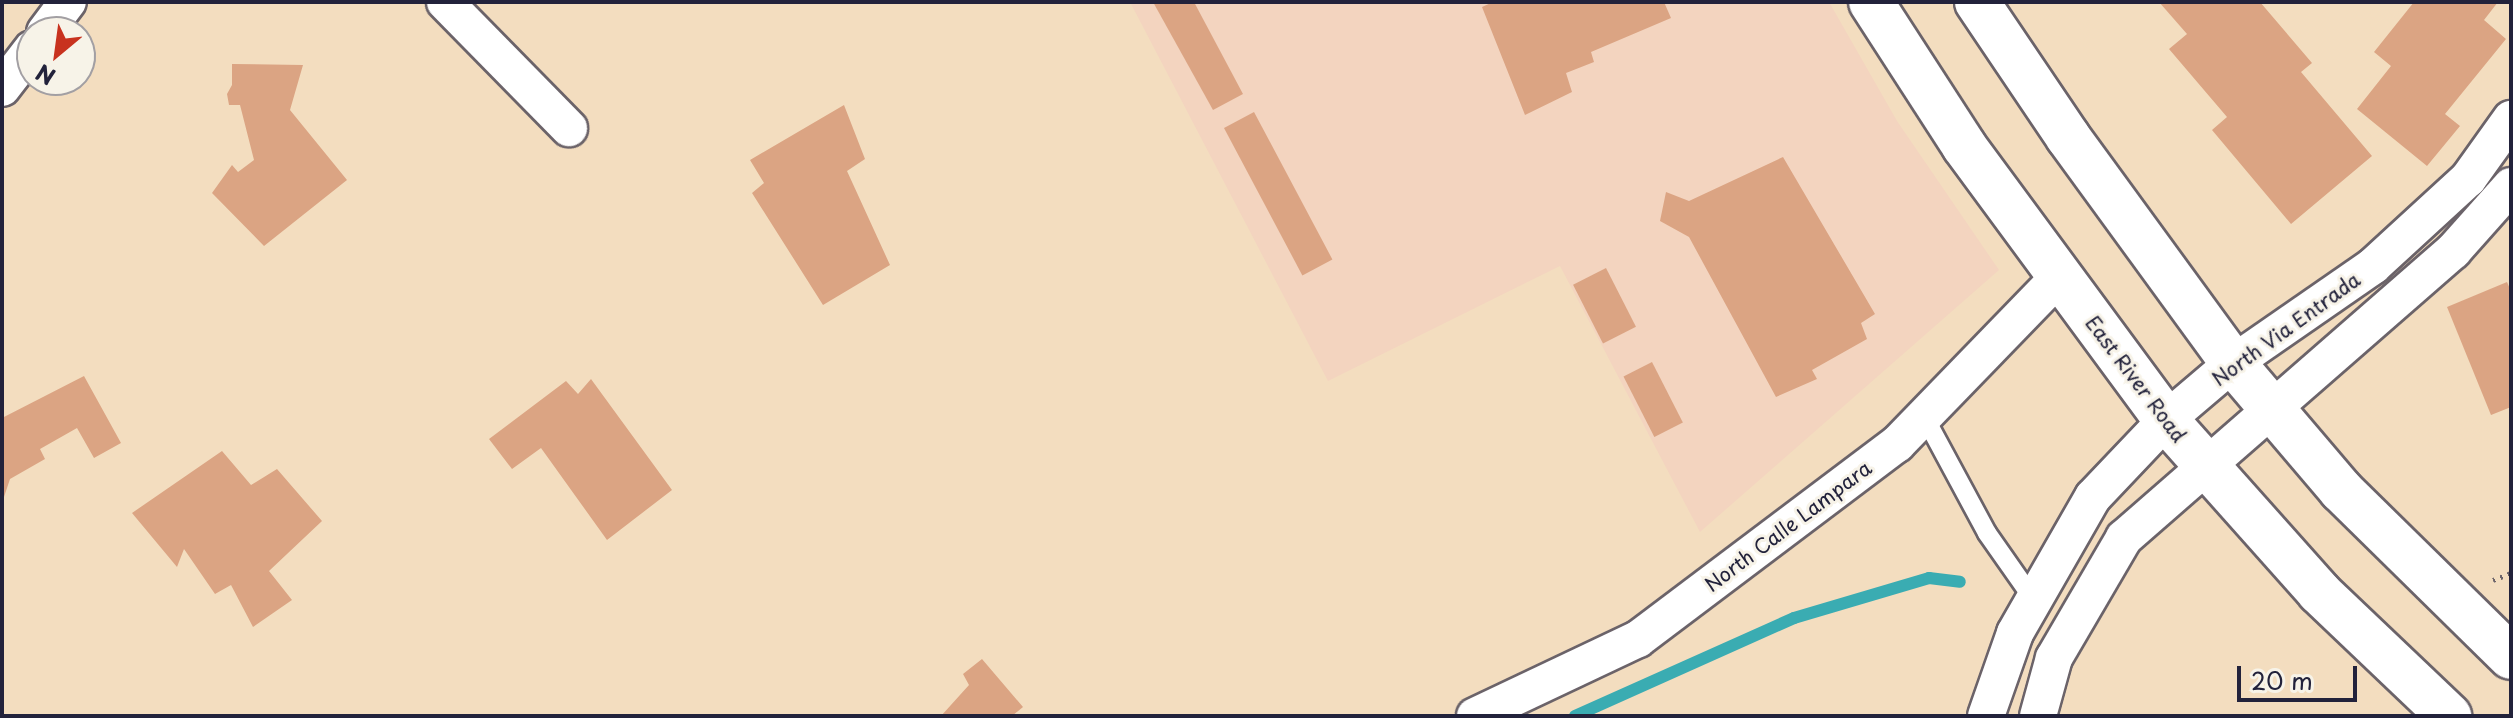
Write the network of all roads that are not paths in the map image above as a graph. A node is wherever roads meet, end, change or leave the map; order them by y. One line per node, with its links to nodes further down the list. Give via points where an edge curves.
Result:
1 (445, 2): 7 (street)
2 (1871, 2): 9 (main road, East River Road, via 1964,146)
3 (1977, 2): 10 (main road)
4 (16, 70): 5 (street)
5 (2, 88)
6 (2511, 119): 10 (street, North Via Entrada, via 2468,179 2373,266)
7 (569, 128)
8 (2506, 203): 11 (street)
9 (2059, 277): 12 (street, North Calle Lampara); 13 (main road, East River Road)
10 (2233, 363): 11 (main road); 13 (street, North Via Entrada)
11 (2272, 408): 14 (street); 16 (main road, via 2341,490)
12 (1924, 416): 15 (lane, via 1987,533); 17 (street, North Calle Lampara, via 1897,444 1638,639)
13 (2166, 420): 14 (main road, East River Road); 15 (street, North Via Entrada, via 2093,497)
14 (2204, 466): 19 (street, via 2124,538 2054,658); 20 (main road, East River Road, via 2319,592)
15 (2034, 600): 18 (street, North Via Entrada, via 2015,633)
16 (2511, 657)
17 (1475, 716)
18 (1986, 716)
19 (2038, 716)
20 (2449, 716)

